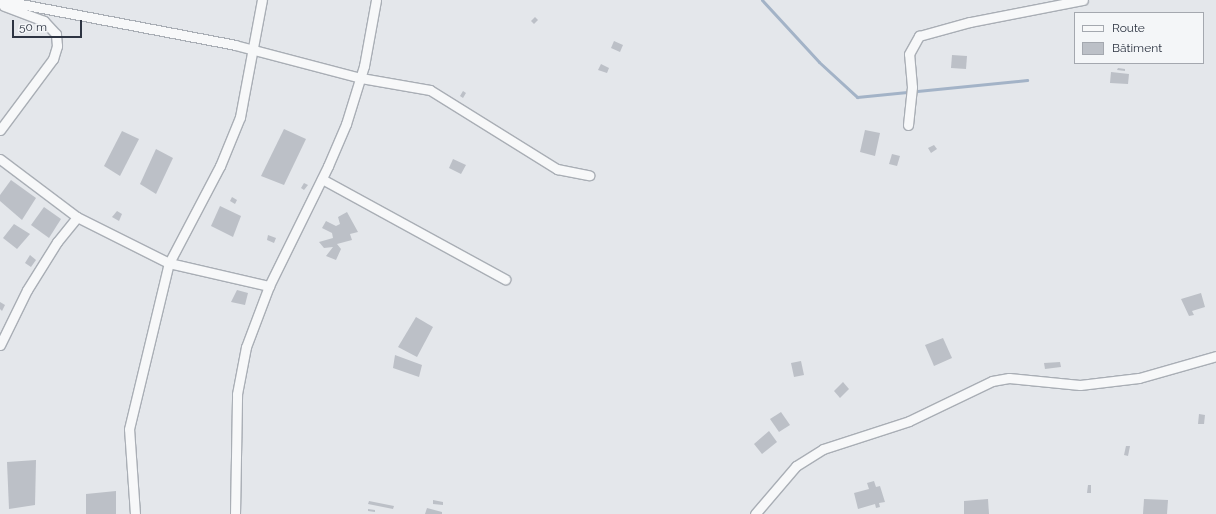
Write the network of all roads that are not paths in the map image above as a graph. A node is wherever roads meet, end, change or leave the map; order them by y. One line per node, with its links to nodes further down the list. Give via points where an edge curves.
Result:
1 (0, 0): 6 (street)
2 (262, 0): 6 (street)
3 (376, 0): 7 (street)
4 (1083, 0): 8 (street, via 970,22 919,36 909,54 911,91)
5 (0, 4): 9 (street, via 44,21 56,34 57,46 53,59)
6 (253, 50): 7 (street); 14 (street, via 237,124 220,166)
7 (361, 78): 11 (street, via 430,90 557,169); 12 (street, via 346,124)
8 (908, 125)
9 (0, 130)
10 (0, 159): 13 (street)
11 (589, 175)
12 (322, 179): 15 (street); 16 (street)
13 (77, 217): 14 (street); 17 (street, via 57,242 27,290)
14 (169, 263): 16 (street); 19 (street, via 128,429)
15 (505, 279)
16 (268, 286): 20 (street, via 246,347 237,394)
17 (0, 345)
18 (1216, 356): 21 (street, via 1139,378 1080,385 1008,378 992,381 909,421 823,449 796,466)
19 (135, 514)
20 (235, 514)
21 (755, 514)

